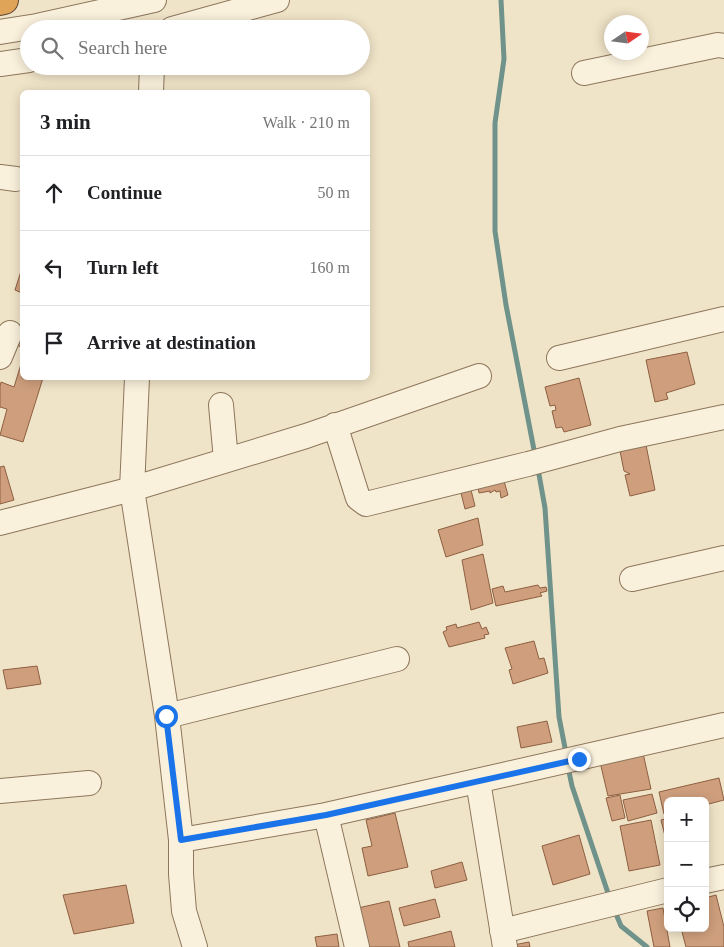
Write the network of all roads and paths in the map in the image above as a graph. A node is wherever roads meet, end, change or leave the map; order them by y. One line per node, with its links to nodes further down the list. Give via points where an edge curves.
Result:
1 (4, 0): 4 (highway)
2 (154, 0): 5 (street)
3 (277, 0): 6 (street)
4 (0, 1)
5 (64, 20)
6 (205, 20)
7 (20, 29): 8 (street)
8 (0, 32)
9 (724, 46): 12 (street)
10 (20, 61): 11 (street)
11 (0, 64)
12 (584, 73)
13 (151, 75): 14 (street)
14 (150, 90)
15 (724, 319): 18 (street)
16 (10, 332): 17 (street)
17 (0, 357)
18 (559, 358)
19 (479, 376): 23 (street)
20 (137, 380): 25 (street)
21 (221, 405): 24 (street)
22 (724, 417): 23 (street, via 620,439 366,504 358,498)
23 (335, 425): 24 (street)
24 (226, 460): 25 (street)
25 (132, 489): 26 (street); 30 (street)
26 (0, 523)
27 (724, 558): 28 (street)
28 (632, 579)
29 (397, 659): 30 (street)
30 (166, 716): 36 (street)
31 (724, 726): 32 (street)
32 (478, 781): 35 (street); 40 (street)
33 (89, 783): 34 (street)
34 (0, 791)
35 (326, 815): 36 (street); 42 (street)
36 (181, 840): 41 (street, via 184,910)
37 (724, 877): 38 (street)
38 (709, 880)
39 (664, 891): 40 (street, via 616,902)
40 (504, 939)
41 (195, 947)
42 (357, 947)

